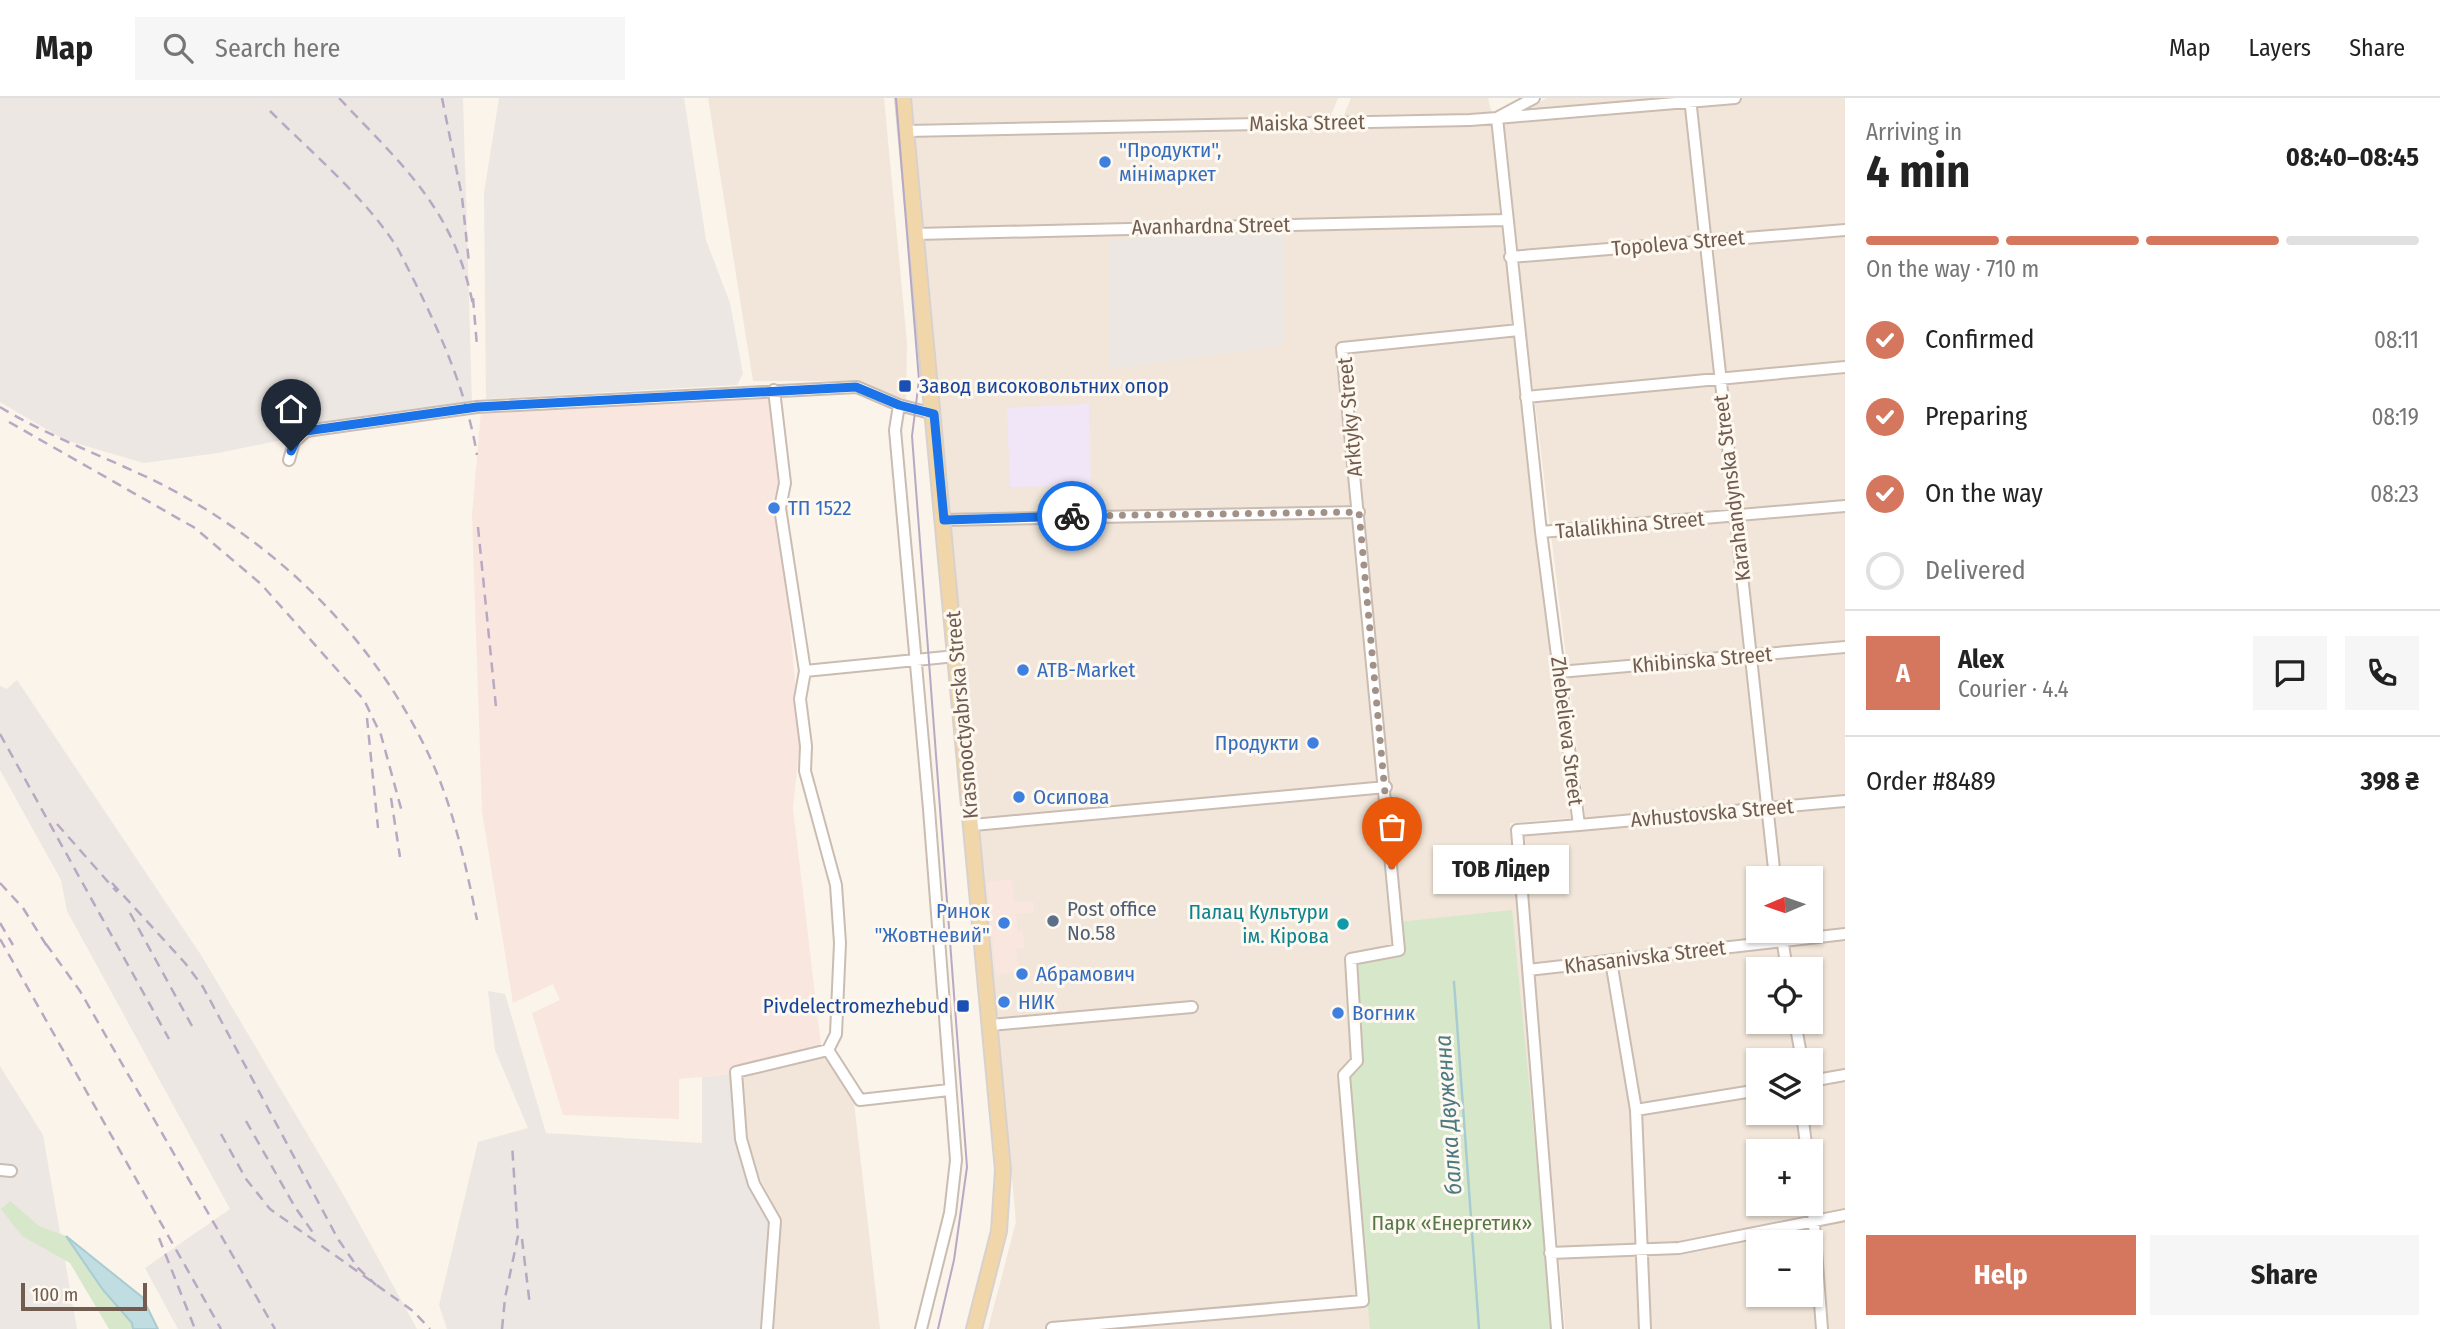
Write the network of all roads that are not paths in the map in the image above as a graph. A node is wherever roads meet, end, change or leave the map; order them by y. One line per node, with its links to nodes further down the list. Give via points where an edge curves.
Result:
1 (903, 98): 6 (main road, Krasnooctyabrska Street)
2 (1534, 98): 5 (street, Maiska Street)
3 (1735, 98): 4 (street)
4 (1690, 99): 5 (street); 10 (street, Karahandynska Street)
5 (1497, 118): 6 (street, Maiska Street); 7 (street, Zhebelieva Street)
6 (906, 131): 9 (main road, Krasnooctyabrska Street)
7 (1506, 220): 9 (street, Avanhardna Street); 11 (street, Zhebelieva Street)
8 (1845, 229): 10 (street, Topoleva Street)
9 (916, 234): 18 (main road, Krasnooctyabrska Street)
10 (1704, 241): 11 (street, Topoleva Street); 14 (street, Karahandynska Street)
11 (1510, 257): 12 (street, Zhebelieva Street)
12 (1518, 330): 16 (street, Zhebelieva Street); 21 (street, Arktyky Street, via 1342,348)
13 (1845, 367): 14 (street)
14 (1719, 378): 16 (street); 22 (street, Karahandynska Street)
15 (774, 390): 17 (street, via 856,387); 19 (street, via 477,407 319,429 299,434); 29 (street, via 785,483 780,508)
16 (1526, 397): 24 (street, Zhebelieva Street)
17 (899, 405): 18 (street); 28 (street, via 895,430)
18 (934, 414): 23 (main road, Krasnooctyabrska Street)
19 (289, 460)
20 (1845, 506): 22 (street, Talalikhina Street)
21 (1359, 512): 23 (street); 31 (street, Arktyky Street)
22 (1735, 517): 24 (street, Talalikhina Street); 27 (street, Karahandynska Street)
23 (944, 520): 26 (main road, Krasnooctyabrska Street)
24 (1541, 533): 30 (street, Zhebelieva Street)
25 (1845, 647): 27 (street, Khibinska Street)
26 (957, 656): 28 (street); 34 (main road, Krasnooctyabrska Street)
27 (1752, 656): 30 (street, Khibinska Street); 33 (street, Karahandynska Street)
28 (916, 661): 29 (street); 47 (street)
29 (805, 671): 44 (street, via 800,699 805,771 836,885 840,943 836,1034)
30 (1559, 672): 35 (street, Zhebelieva Street)
31 (1386, 787): 34 (street); 55 (street, Arktyky Street, via 1399,950 1351,959 1357,1061 1345,1075 1363,1301)
32 (1845, 801): 33 (street, Avhustovska Street)
33 (1768, 807): 35 (street, Avhustovska Street); 36 (street, Karahandynska Street)
34 (973, 825): 43 (main road, Krasnooctyabrska Street)
35 (1579, 825): 41 (street, Zhebelieva Street, via 1517,830)
36 (1774, 866)
37 (1845, 934): 38 (street, Khasanivska Street)
38 (1824, 935)
39 (1746, 941): 40 (street, Khasanivska Street)
40 (1611, 961): 41 (street, Khasanivska Street); 49 (street)
41 (1528, 970): 54 (street, Zhebelieva Street)
42 (1192, 1007): 43 (street)
43 (991, 1025): 58 (main road, Krasnooctyabrska Street, via 1003,1202)
44 (828, 1050): 47 (street, via 860,1100); 56 (street, via 736,1072 741,1139 754,1184 775,1221)
45 (1845, 1075): 46 (street)
46 (1823, 1079)
47 (949, 1090): 57 (street, via 954,1183)
48 (1746, 1092): 49 (street)
49 (1636, 1110): 53 (street)
50 (1845, 1215): 52 (street)
51 (1816, 1216): 52 (street)
52 (1816, 1219): 53 (street, via 1679,1248); 61 (street)
53 (1643, 1250): 54 (street); 60 (street)
54 (1550, 1253): 59 (street, Zhebelieva Street)
55 (1052, 1328)
56 (766, 1329)
57 (921, 1329)
58 (974, 1329)
59 (1557, 1329)
60 (1645, 1329)
61 (1822, 1329)

